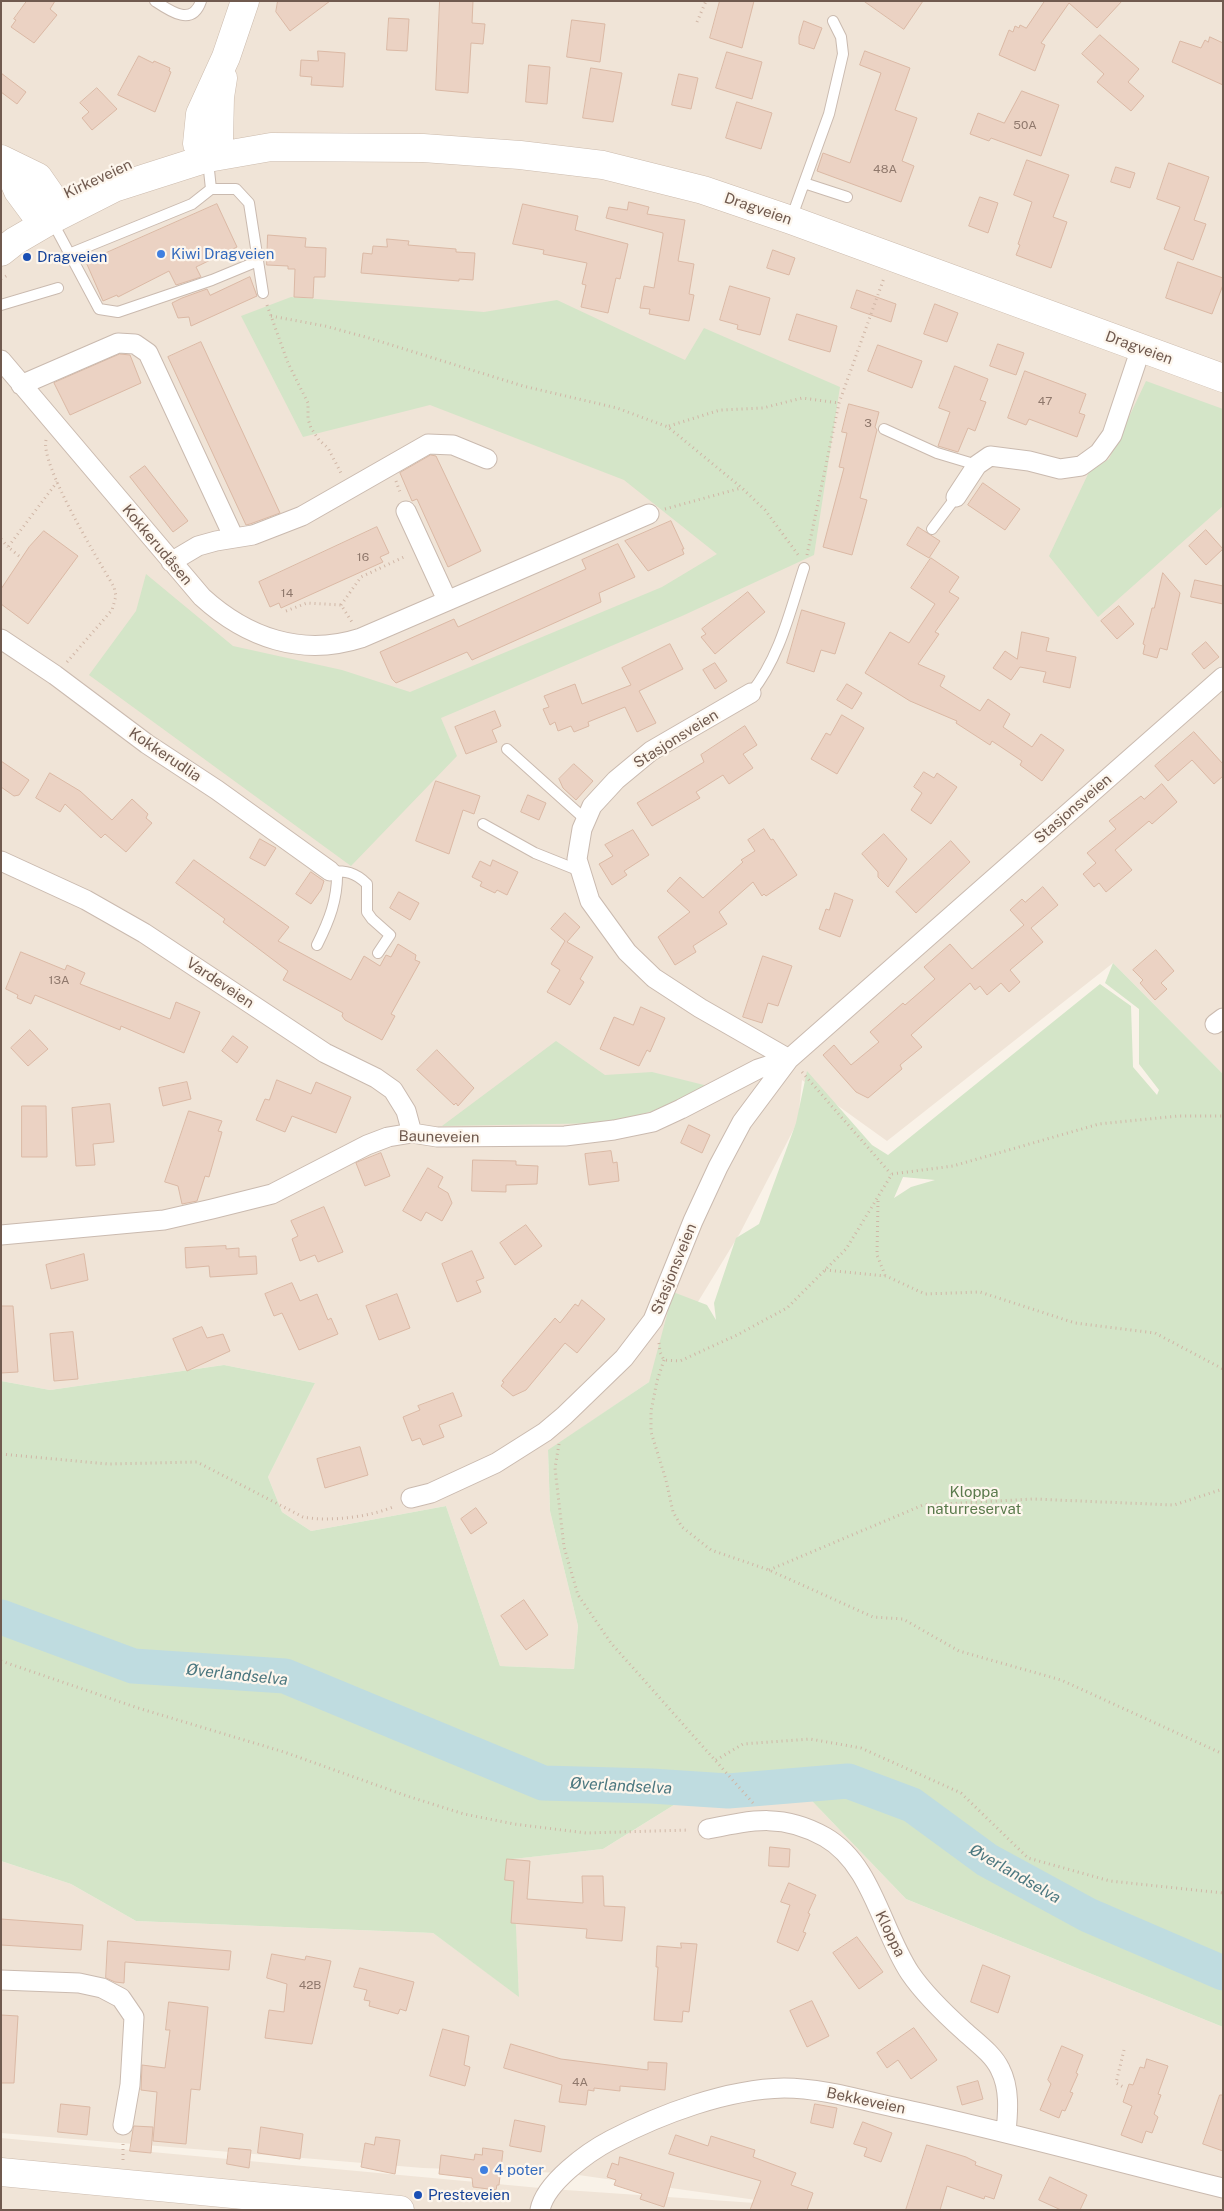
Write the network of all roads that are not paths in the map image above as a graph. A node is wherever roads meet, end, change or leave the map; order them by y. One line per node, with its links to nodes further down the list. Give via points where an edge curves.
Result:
1 (155, 1): 2 (lane, via 175,14 184,15 199,8)
2 (201, 1)
3 (245, 1): 5 (main road, via 226,56 200,114)
4 (833, 21): 7 (lane, via 841,36 843,54 829,114)
5 (208, 148): 8 (lane); 10 (main road, Kirkeveien, via 114,188); 11 (main road, Dragveien, via 423,148 603,165 703,190)
6 (4, 161): 10 (main road, via 38,178)
7 (804, 183): 9 (lane); 11 (lane)
8 (211, 189): 13 (lane, via 192,204); 14 (lane, via 236,189 246,198)
9 (847, 197)
10 (47, 211): 12 (main road, Kirkeveien); 13 (lane)
11 (791, 220): 18 (main road, Dragveien)
12 (8, 246)
13 (69, 254): 14 (lane, via 100,310 118,312)
14 (258, 261): 16 (lane)
15 (58, 288): 17 (lane)
16 (264, 293)
17 (1, 305)
18 (1141, 348): 20 (main road, Dragveien); 24 (street, via 1112,435 1099,453 1081,466 1060,469 990,456)
19 (1, 360): 21 (street, Kokkerudåsen)
20 (1223, 378)
21 (21, 385): 29 (street, via 118,343 135,344 148,353); 30 (street, Kokkerudåsen)
22 (884, 429): 24 (lane, via 938,453)
23 (487, 459): 29 (street, via 453,445 428,444 302,516 252,535)
24 (977, 465): 25 (street)
25 (956, 497): 28 (lane)
26 (406, 511): 32 (street)
27 (649, 514): 32 (street, Kokkerudåsen)
28 (932, 529)
29 (234, 538): 30 (street, via 198,546)
30 (171, 562): 32 (street, Kokkerudåsen, via 217,611 236,624 288,643 340,645)
31 (804, 568): 35 (lane, Stasjonsveien, via 777,651)
32 (447, 600)
33 (1, 638): 40 (street, Kokkerudlia, via 146,744)
34 (1223, 677): 44 (street, Stasjonsveien)
35 (751, 693): 37 (street, Stasjonsveien, via 651,751 616,780 592,806)
36 (507, 749): 37 (lane)
37 (586, 820): 41 (street, Stasjonsveien, via 577,859)
38 (483, 824): 41 (lane, via 535,853)
39 (1, 861): 45 (street, Vardeveien, via 86,900 144,933 325,1053 376,1078 392,1090 406,1111)
40 (333, 871): 42 (lane, via 338,887 335,904); 43 (lane, via 357,874 367,884 367,912 390,934)
41 (580, 871): 44 (street, Stasjonsveien, via 590,901 627,952 654,978)
42 (317, 945)
43 (378, 953)
44 (789, 1059): 45 (street, Bauneveien, via 758,1069 653,1122 614,1130 506,1138); 47 (street, Stasjonsveien, via 742,1122 718,1167 653,1320 624,1358 545,1432 496,1463)
45 (412, 1134): 46 (street, Bauneveien, via 388,1137 367,1145 272,1194 212,1209 164,1220)
46 (1, 1235)
47 (411, 1498)
48 (708, 1829): 51 (street, Kloppa, via 768,1819 793,1824 824,1837 846,1852 858,1866 911,1973 930,1999 990,2055 1000,2069 1007,2100)
49 (1, 1980): 50 (street, via 79,1983 102,1988 121,1998 134,2017 130,2084)
50 (123, 2125)
51 (1006, 2132): 53 (street, Bekkeveien); 55 (street, Bekkeveien, via 817,2091 784,2088 744,2092 634,2128 591,2150 564,2173)
52 (1, 2172): 54 (main road)
53 (1223, 2188)
54 (400, 2210)
55 (540, 2210)

